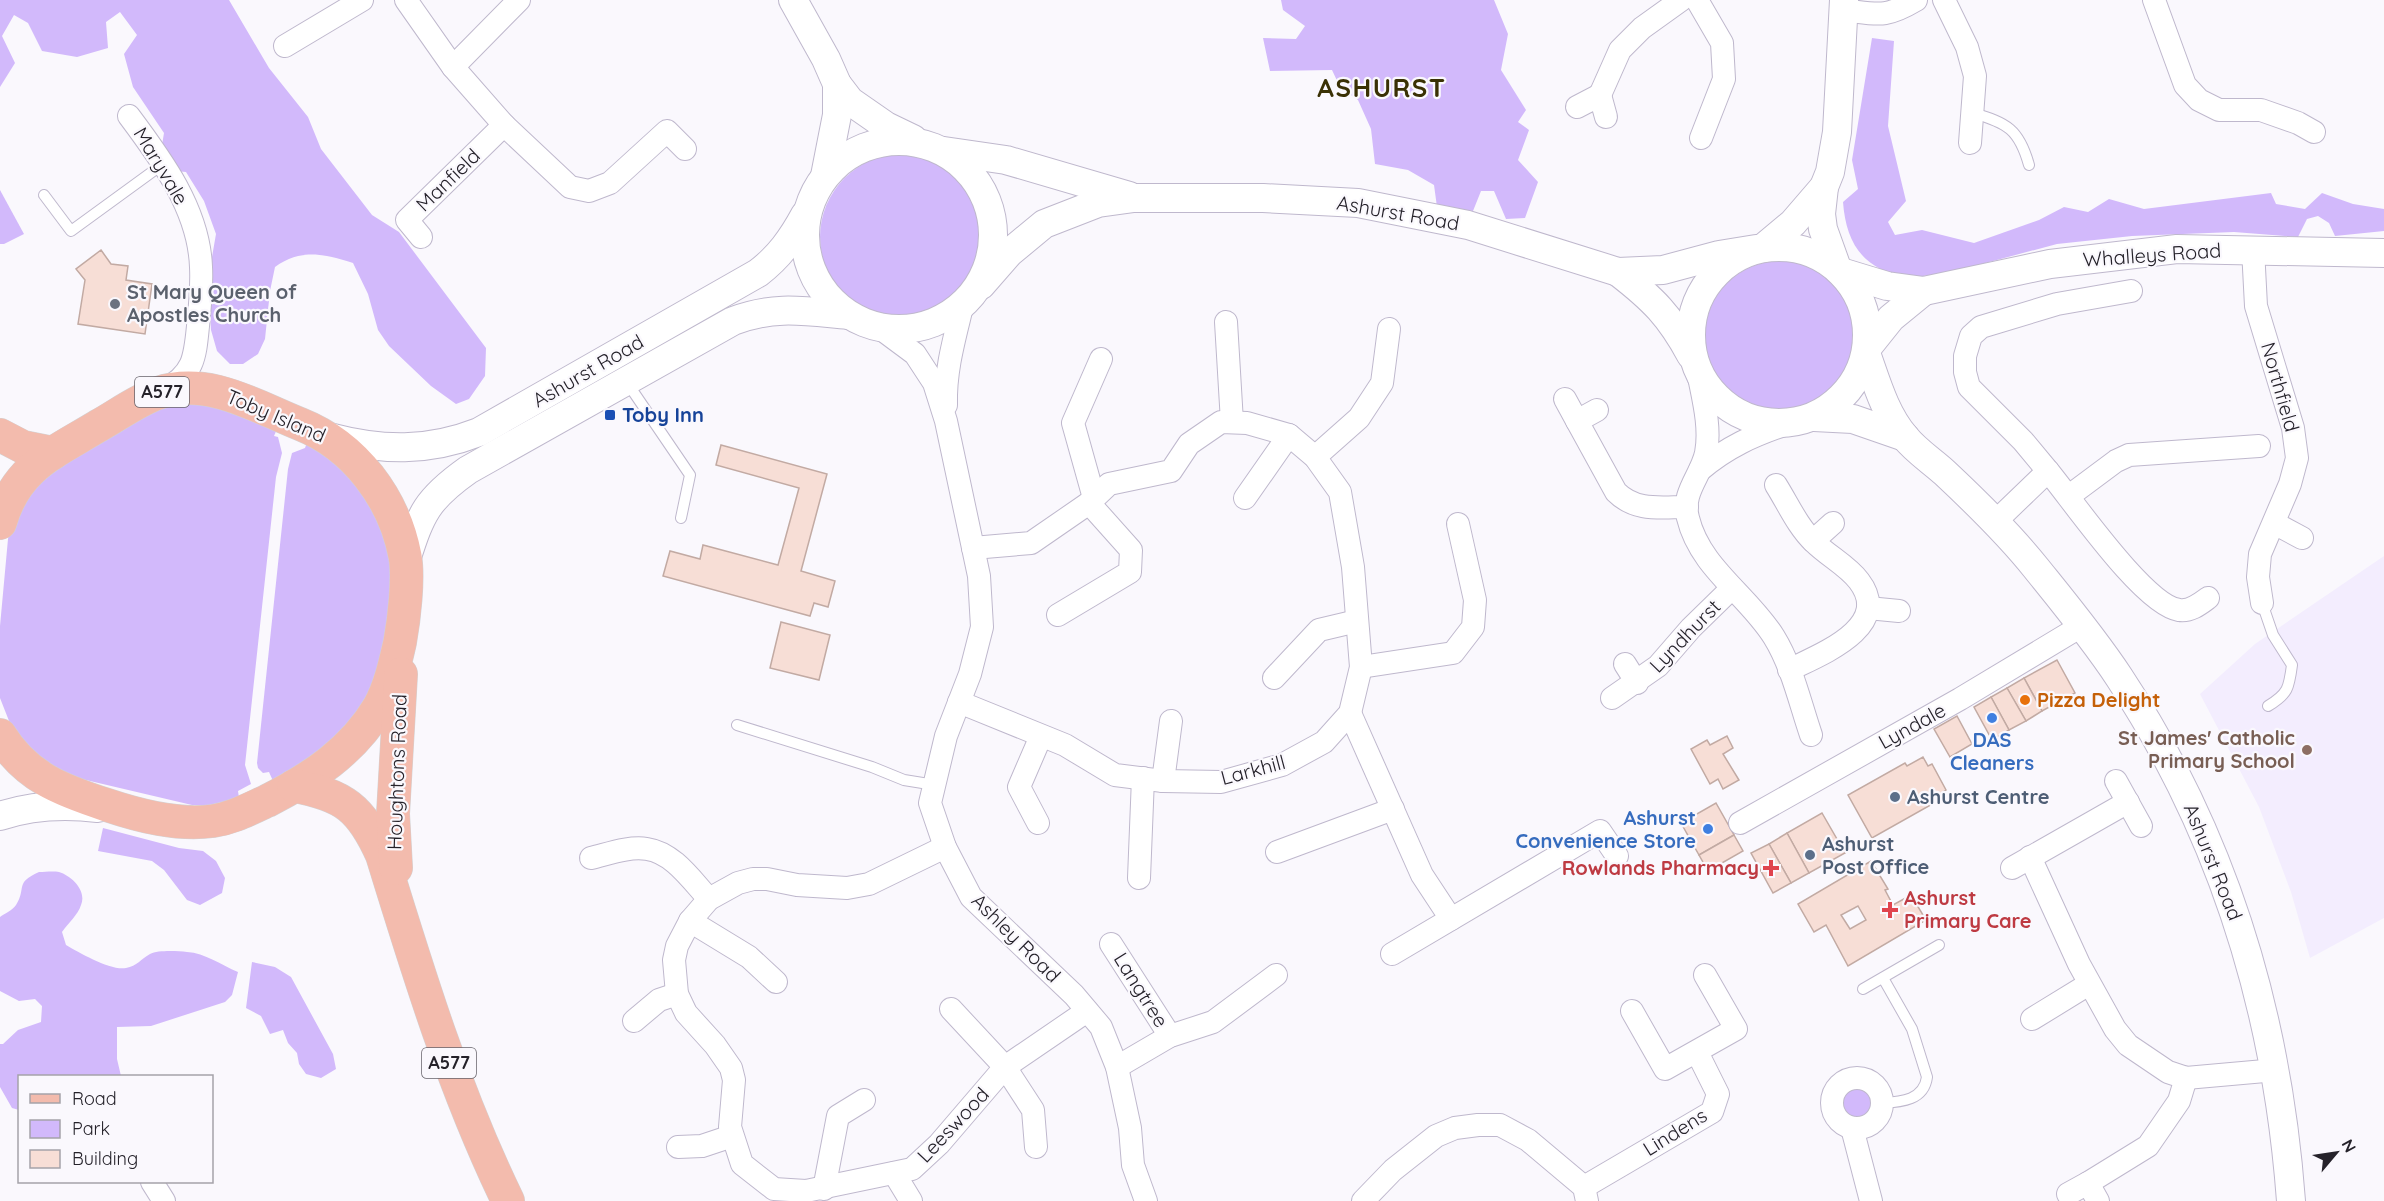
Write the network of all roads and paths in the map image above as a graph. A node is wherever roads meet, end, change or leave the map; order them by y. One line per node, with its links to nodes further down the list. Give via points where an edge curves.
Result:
1 (362, 0): 11 (street)
2 (406, 0): 12 (street)
3 (519, 0): 12 (street)
4 (793, 0): 13 (street)
5 (1681, 0): 14 (street, via 1642,28 1620,50)
6 (1697, 0): 21 (street, via 1722,43 1724,79)
7 (1916, 0): 10 (street, via 1884,15)
8 (1944, 0): 16 (street, via 1967,47 1975,76)
9 (2154, 0): 20 (street, via 2185,85 2199,100 2219,110 2261,110)
10 (1843, 5): 28 (street, via 1837,132)
11 (285, 46)
12 (453, 68): 19 (street)
13 (832, 71): 23 (street, via 850,101 866,114); 27 (street, via 837,115)
14 (1600, 95): 15 (street); 18 (street)
15 (1577, 107)
16 (1972, 114): 22 (street); 26 (lane, via 2000,121 2017,137)
17 (129, 116): 25 (street, Maryvale)
18 (1606, 117)
19 (504, 125): 24 (street, via 570,187 589,191 610,183 667,131); 32 (street, Manfield, via 407,220)
20 (2314, 132)
21 (1701, 138)
22 (1971, 143)
23 (932, 147): 27 (street, via 894,140 868,146 844,158); 30 (street, Ashurst Road, via 1006,160); 38 (street, via 968,170 986,195 994,225 992,256)
24 (685, 148)
25 (163, 164): 29 (lane, via 71,231); 48 (street, Maryvale, via 180,192 198,243 201,267)
26 (2029, 165)
27 (825, 177): 31 (street)
28 (1824, 187): 33 (street, via 1792,223); 36 (street, via 1823,229)
29 (44, 195)
30 (1134, 198): 37 (street, Ashurst Road, via 1358,203 1467,225); 38 (street, Ashurst Road, via 1098,203 1044,224)
31 (808, 208): 42 (street, via 804,239 810,268 826,295); 55 (street, Ashurst Road, via 794,236 775,260 758,273)
32 (421, 237)
33 (1759, 249): 36 (street, via 1789,247 1814,254); 37 (street, Ashurst Road, via 1663,270); 49 (street, via 1730,261 1709,281 1695,306 1690,334)
34 (2253, 249): 35 (street, Whalleys Road); 39 (street, Whalleys Road, via 2177,249 2050,264); 78 (street, Northfield, via 2256,306 2296,445 2294,471)
35 (2384, 253)
36 (1839, 270): 39 (street, Whalleys Road, via 1887,286); 46 (street, via 1857,293 1866,320)
37 (1618, 272): 49 (street, Ashurst Road, via 1658,305)
38 (981, 285): 41 (street)
39 (1924, 291): 46 (street, Whalleys Road, via 1891,318)
40 (2131, 291): 68 (street, via 2057,304 1981,327 1971,336 1965,356 1970,387)
41 (962, 307): 44 (street, via 938,323 909,330); 56 (street, Ashley Road, via 945,382)
42 (848, 315): 44 (street); 50 (street, Ashurst Road, via 779,309 752,314)
43 (1226, 322): 59 (street)
44 (880, 328): 56 (street, Ashley Road, via 915,354 934,383)
45 (1389, 329): 66 (street, via 1382,383 1359,418)
46 (1867, 351): 58 (street, via 1855,381 1837,403); 63 (street, Ashurst Road, via 1882,399)
47 (1101, 359): 72 (street, via 1072,423)
48 (194, 360): 51 (street, via 207,381); 52 (street, via 176,384)
49 (1696, 367): 58 (street, via 1713,395 1734,412 1760,422); 67 (street, via 1707,423)
50 (626, 381): 55 (street, Ashurst Road); 74 (lane, via 690,475)
51 (221, 392): 52 (main road, Toby Island / A577, via 201,388); 60 (main road, Toby Island / A577)
52 (159, 393): 65 (main road, Toby Island / A577, via 133,404)
53 (1565, 399): 57 (street)
54 (1597, 410): 57 (street)
55 (529, 420): 60 (street, Ashurst Road, via 454,442 404,449 346,442); 83 (street, Ashurst Road, via 494,456 448,484 431,502 418,522)
56 (946, 421): 82 (street, Ashley Road)
57 (1577, 421): 73 (street, via 1624,500 1635,506)
58 (1801, 421): 63 (street, Ashurst Road, via 1853,419); 67 (street, via 1734,445)
59 (1232, 422): 62 (street, Larkhill); 72 (street, via 1221,422 1189,444 1171,471 1109,484)
60 (321, 433): 83 (main road, Toby Island / A577, via 356,460 386,501 398,527)
61 (0, 435): 65 (main road, via 23,447)
62 (1289, 435): 66 (street, Larkhill); 71 (street)
63 (1905, 437): 75 (street, Ashurst Road)
64 (2259, 446): 70 (street, via 2129,455)
65 (53, 453): 76 (main road, Toby Island / A577, via 13,489)
66 (1315, 457): 90 (street, Larkhill, via 1340,492 1353,567)
67 (1700, 470): 73 (street)
68 (2048, 471): 70 (street); 75 (street)
69 (1776, 485): 81 (street)
70 (2069, 496): 85 (street, via 2150,594 2183,611)
71 (1245, 498)
72 (1091, 501): 82 (street, via 1031,543); 89 (street, via 1131,550 1130,572)
73 (1686, 507): 84 (street, Lyndhurst, via 1697,540)
74 (681, 518)
75 (1995, 522): 92 (street, Ashurst Road)
76 (0, 523)
77 (1833, 523): 81 (street)
78 (2274, 523): 80 (street); 86 (street, Northfield, via 2258,566)
79 (1458, 524): 93 (street, via 1476,600 1473,627 1453,653)
80 (2302, 538)
81 (1813, 541): 87 (street, via 1860,582)
82 (973, 548): 97 (street, Ashley Road, via 982,627)
83 (406, 560): 91 (main road, Toby Island / A577)
84 (1732, 588): 94 (street, Lyndhurst, via 1773,636); 96 (street, Lyndhurst, via 1658,666 1631,674)
85 (2208, 598)
86 (2262, 603): 98 (lane, Northfield, via 2273,635 2292,665 2289,687)
87 (1868, 608): 88 (street); 94 (street, via 1860,626 1847,639)
88 (1899, 611)
89 (1058, 615)
90 (1357, 621): 93 (street, Larkhill); 95 (street, via 1319,630)
91 (403, 624): 108 (main road, Toby Island / A577, via 393,674 364,729 323,769); 123 (main road, Houghtons Road / A577, via 393,814 393,851)
92 (2083, 625): 114 (street, Lyndale); 144 (street, Ashurst Road, via 2139,709 2181,785 2216,861 2248,957)
93 (1361, 667): 99 (street, Larkhill)
94 (1789, 670): 103 (street, Lyndhurst)
95 (1274, 678)
96 (1612, 698)
97 (959, 702): 104 (street, Larkhill); 107 (street, Ashley Road)
98 (2268, 706)
99 (1350, 712): 105 (street, Larkhill, via 1323,742 1282,765 1221,782); 110 (street)
100 (1171, 721): 105 (street)
101 (737, 725): 107 (lane, via 904,780)
102 (0, 735): 111 (main road, Toby Island / A577, via 29,770 52,785)
103 (1811, 735)
104 (1041, 736): 105 (street, Larkhill, via 1115,775); 113 (street, via 1019,787)
105 (1153, 780): 120 (street)
106 (2116, 781): 109 (street)
107 (934, 785): 116 (street, Ashley Road, via 930,803)
108 (284, 792): 111 (main road, Toby Island / A577, via 228,818 193,823); 123 (main road, Houghtons Road / A577, via 322,791 360,815 382,855)
109 (2128, 802): 115 (street); 132 (street, via 2021,863)
110 (1393, 809): 117 (street); 122 (street, via 1422,874)
111 (124, 811): 112 (street, via 58,805)
112 (0, 816)
113 (1038, 823)
114 (1740, 823)
115 (2140, 826)
116 (945, 847): 121 (street, Leeswood, via 869,884 820,888 753,879); 136 (street, Ashley Road, via 971,897)
117 (1277, 852)
118 (1617, 856): 122 (street, via 1600,831)
119 (591, 858): 121 (street, via 646,848 658,852 681,869)
120 (1139, 878)
121 (709, 899): 124 (street, Leeswood)
122 (1451, 919): 127 (street)
123 (402, 921): 159 (main road, Houghtons Road / A577, via 468,1113)
124 (690, 921): 131 (street, via 748,957); 134 (street, Leeswood, via 674,960)
125 (1111, 944): 140 (street, Langtree)
126 (1939, 945): 130 (lane)
127 (1392, 954)
128 (1276, 975): 140 (street, via 1213,1022)
129 (1705, 975): 141 (street, via 1736,1029)
130 (1883, 978): 133 (lane); 147 (lane, via 1912,1029 1927,1077 1926,1084 1913,1098)
131 (776, 982)
132 (2090, 984): 138 (street); 145 (street, via 2128,1045 2168,1072)
133 (1863, 989)
134 (677, 994): 139 (street, via 659,1000); 149 (street, Leeswood, via 686,1013 716,1045 730,1068 734,1080 729,1117)
135 (951, 1009): 142 (street, Leeswood)
136 (1088, 1011): 142 (street, Leeswood); 143 (street, Ashley Road, via 1101,1027)
137 (1632, 1011): 141 (street, via 1665,1069)
138 (2032, 1019)
139 (634, 1021)
140 (1170, 1036): 143 (street)
141 (1697, 1052): 156 (street, Lindens, via 1718,1094 1712,1112)
142 (1005, 1067): 151 (street, Leeswood, via 1033,1110); 152 (street, Leeswood, via 939,1144 912,1169)
143 (1117, 1067): 161 (street, Ashley Road, via 1130,1128 1133,1165)
144 (2276, 1070): 145 (street); 164 (street, Ashurst Road)
145 (2186, 1078): 154 (street, via 2179,1101 2148,1146)
146 (864, 1100): 155 (street, via 838,1116)
147 (1882, 1103): 148 (street, via 1873,1123); 148 (street, via 1870,1082 1853,1078 1838,1086 1833,1094 1833,1111 1837,1119)
148 (1852, 1128): 163 (street)
149 (732, 1136): 150 (street, via 702,1146); 155 (street, Leeswood, via 742,1164 774,1189)
150 (678, 1147)
151 (1036, 1147)
152 (894, 1173): 155 (street, Leeswood); 160 (street)
153 (153, 1183): 158 (street)
154 (2093, 1192): 157 (street)
155 (811, 1194)
156 (1586, 1194): 162 (street, Lindens, via 1528,1140 1500,1125 1478,1125 1436,1136 1393,1170)
157 (2068, 1194)
158 (164, 1201)
159 (508, 1201)
160 (911, 1201)
161 (1146, 1201)
162 (1363, 1201)
163 (1871, 1201)
164 (2290, 1201)

